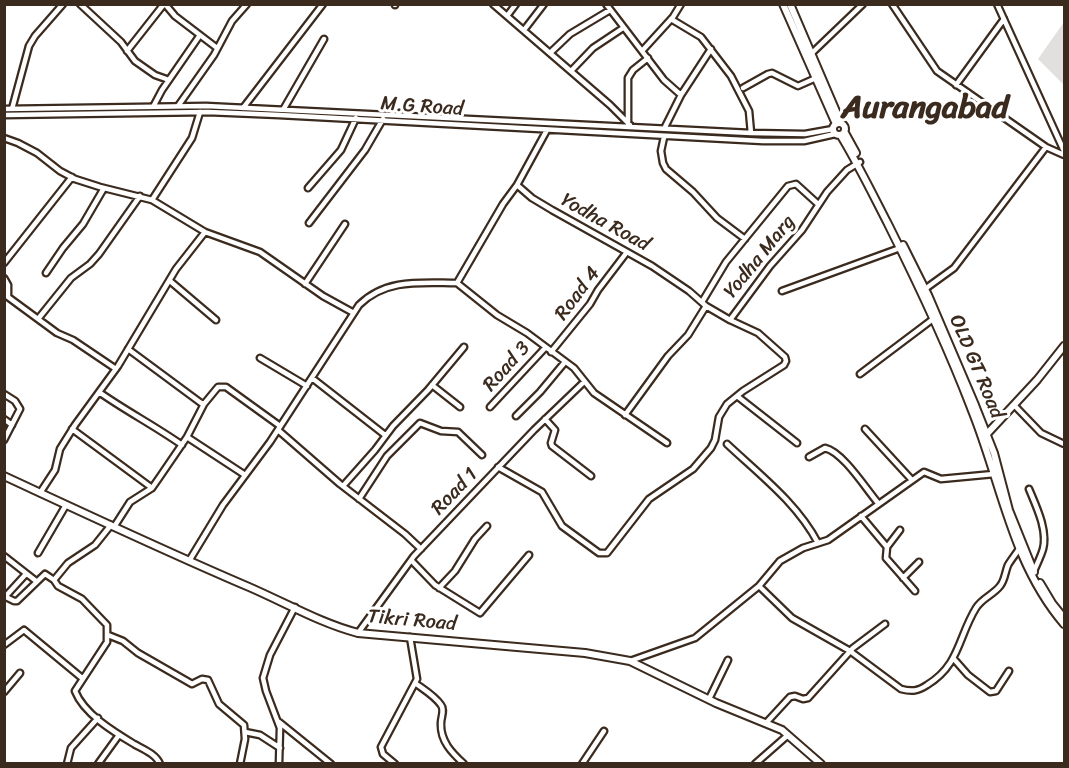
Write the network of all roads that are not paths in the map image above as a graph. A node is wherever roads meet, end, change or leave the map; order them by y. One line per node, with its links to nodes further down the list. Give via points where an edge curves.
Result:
1 (80, 4): 26 (street)
2 (165, 4): 22 (street); 26 (street)
3 (247, 4): 24 (street, via 232,21)
4 (323, 4): 39 (street)
5 (493, 4): 17 (street)
6 (516, 4): 17 (street)
7 (544, 4): 21 (street)
8 (606, 4): 16 (street)
9 (681, 4): 18 (street)
10 (783, 4): 32 (main road)
11 (790, 4): 28 (main road, OLD GT Road)
12 (863, 4): 28 (street)
13 (892, 4): 34 (street, via 933,67)
14 (997, 4): 19 (street)
15 (60, 5): 41 (street, via 29,46)
16 (610, 10): 20 (street); 29 (street, via 570,34)
17 (507, 16): 21 (street)
18 (671, 19): 25 (street, via 698,34); 27 (street)
19 (1004, 19): 34 (street); 56 (street)
20 (623, 28): 27 (street); 31 (street, via 597,44)
21 (524, 30): 29 (street)
22 (200, 35): 24 (street); 33 (street)
23 (324, 39): 43 (street)
24 (218, 48): 38 (street)
25 (711, 49): 36 (street); 52 (street, via 745,102)
26 (127, 51): 33 (street, via 146,70)
27 (642, 51): 30 (street)
28 (812, 52): 51 (main road, OLD GT Road)
29 (550, 53): 31 (street)
30 (648, 58): 36 (street, via 668,85); 48 (street, via 628,78)
31 (571, 71): 48 (street)
32 (816, 78): 35 (street, via 798,86 768,74); 51 (main road)
33 (169, 80): 37 (street)
34 (956, 85): 55 (street)
35 (743, 88)
36 (681, 94): 49 (street)
37 (153, 107): 38 (street, M.G Road); 41 (street, M.G Road)
38 (178, 107): 42 (street, M.G Road)
39 (243, 108): 42 (street, M.G Road); 43 (street, M.G Road)
40 (4, 109): 41 (street, M.G Road)
41 (12, 109)
42 (202, 110): 44 (street, M.G Road); 45 (street, M.G Road); 63 (street, via 192,138)
43 (283, 110): 45 (street, M.G Road)
44 (4, 115)
45 (336, 115): 46 (street, M.G Road); 48 (street, M.G Road)
46 (356, 118): 47 (street, M.G Road); 61 (street, via 341,150)
47 (383, 119): 50 (street, M.G Road); 65 (street, via 366,150)
48 (630, 124): 49 (street, M.G Road)
49 (665, 127): 52 (street, M.G Road)
50 (547, 130): 53 (street, M.G Road); 59 (street)
51 (839, 130): 52 (street, M.G Road); 53 (street, M.G Road, via 816,140); 57 (main road, OLD GT Road)
52 (751, 133)
53 (664, 137): 68 (street, via 661,151 666,168 717,218)
54 (4, 138): 58 (street, via 37,153)
55 (1046, 147): 56 (street); 77 (street, via 954,268)
56 (1065, 153)
57 (859, 163): 64 (street, Yodha Marg); 69 (main road, OLD GT Road); 77 (main road, OLD GT Road)
58 (72, 177): 60 (street); 71 (street)
59 (517, 185): 70 (street, Yodha Road, via 541,204); 75 (street)
60 (104, 188): 62 (street); 72 (street)
61 (308, 188)
62 (140, 196): 63 (street); 82 (street, via 99,254 70,278)
63 (152, 200): 67 (street)
64 (818, 204): 68 (street, via 796,184 790,185); 84 (street, Yodha Marg)
65 (309, 223)
66 (345, 224): 76 (street)
67 (205, 232): 74 (street); 76 (street, via 260,252)
68 (745, 239): 79 (street, via 715,278)
69 (900, 248): 78 (street); 81 (main road, OLD GT Road)
70 (627, 252): 79 (street, Yodha Road); 89 (street, Road 4)
71 (4, 263)
72 (46, 273)
73 (4, 278): 82 (street, via 8,297)
74 (170, 281): 83 (street); 88 (street)
75 (458, 283): 80 (street, via 418,282 384,287 365,298); 87 (street)
76 (305, 284): 80 (street)
77 (925, 289): 114 (main road, OLD GT Road)
78 (782, 291)
79 (704, 304): 84 (street, Yodha Road); 105 (street, via 688,335)
80 (352, 312): 94 (street)
81 (933, 319): 93 (street); 114 (main road, OLD GT Road)
82 (38, 320): 92 (street)
83 (216, 320)
84 (730, 320): 100 (street, Yodha Marg, via 758,333 786,361)
85 (1065, 346): 102 (main road)
86 (464, 347): 96 (street)
87 (545, 348): 89 (street); 104 (street, Road 3)
88 (128, 349): 92 (street); 101 (street)
89 (551, 352): 91 (street)
90 (260, 358): 97 (street)
91 (565, 362): 95 (street); 106 (street)
92 (116, 369): 98 (street)
93 (860, 374)
94 (312, 378): 97 (street); 113 (street)
95 (584, 382): 105 (street); 108 (street, Road 1)
96 (432, 385): 103 (street); 113 (street)
97 (307, 386): 110 (street)
98 (99, 392): 111 (street); 121 (street)
99 (4, 394): 109 (street, via 20,409)
100 (737, 396): 118 (street); 124 (street, Yodha Marg, via 722,410 711,448 693,469 649,499 604,555 562,526 542,492)
101 (204, 404): 110 (street, via 218,387 226,387); 115 (street)
102 (1014, 405): 114 (main road); 120 (street, via 1041,433)
103 (460, 407)
104 (490, 407)
105 (625, 415): 117 (street)
106 (516, 416)
107 (4, 418): 109 (street)
108 (545, 419): 124 (street, Road 1); 128 (street, via 555,430 552,446)
109 (12, 425): 116 (street)
110 (279, 428): 126 (street); 130 (street)
111 (72, 429): 131 (street); 133 (street, via 60,449 55,470)
112 (865, 429): 129 (street)
113 (385, 435): 130 (street)
114 (984, 436): 125 (main road, OLD GT Road); 151 (main road, OLD GT Road, via 994,453 1010,510)
115 (187, 437): 121 (street); 126 (street)
116 (4, 440)
117 (667, 443)
118 (797, 443)
119 (728, 444): 141 (street, via 793,506)
120 (1065, 444)
121 (182, 445): 131 (street)
122 (482, 454): 134 (street, via 459,432 441,431 420,423 387,456)
123 (809, 457): 135 (street, via 825,448 832,451)
124 (498, 467): 143 (street, Road 1)
125 (994, 474): 129 (street, via 941,479 924,472); 144 (main road, OLD GT Road)
126 (244, 475): 149 (street)
127 (4, 476): 133 (main road, Tikri Road)
128 (591, 476)
129 (911, 480): 135 (street)
130 (343, 486): 134 (street)
131 (152, 488): 138 (street, via 130,502)
132 (1029, 489): 151 (street, via 1044,536)
133 (40, 493): 136 (main road, Tikri Road)
134 (359, 499): 143 (street)
135 (878, 503): 137 (street)
136 (66, 505): 138 (main road, Tikri Road); 145 (street)
137 (861, 516): 141 (street); 142 (street)
138 (113, 526): 149 (main road, Tikri Road); 154 (street, via 95,545 68,563)
139 (487, 526): 157 (street)
140 (900, 530): 142 (street)
141 (818, 543): 156 (street, via 780,561)
142 (887, 547): 153 (street, via 886,558)
143 (421, 549): 148 (street, Road 1)
144 (1019, 549): 163 (main road, OLD GT Road, via 1048,605); 169 (street, via 1007,566 1002,584 976,608)
145 (38, 553)
146 (529, 555): 157 (street, via 480,613)
147 (4, 556): 152 (street)
148 (411, 560): 157 (street); 164 (street, Road 1)
149 (189, 561): 160 (main road, Tikri Road)
150 (919, 562): 153 (street)
151 (1034, 571): 161 (main road, OLD GT Road)
152 (26, 574): 155 (street); 159 (street)
153 (903, 578): 158 (street)
154 (54, 580): 155 (street, via 45,574); 165 (street, via 101,617)
155 (36, 581): 159 (street, via 17,600)
156 (759, 586): 168 (street, via 792,618); 171 (street, via 695,638)
157 (439, 588)
158 (915, 591)
159 (5, 598)
160 (295, 607): 164 (main road, Tikri Road); 179 (street, via 270,655 263,678)
161 (1065, 618)
162 (885, 624): 168 (street)
163 (1065, 624)
164 (358, 633): 166 (main road, Tikri Road)
165 (108, 635): 174 (street, via 105,647); 182 (street, via 192,684 207,680 219,704 242,721)
166 (410, 637): 171 (main road, Tikri Road, via 585,653); 175 (street)
167 (4, 645): 174 (street, via 24,630)
168 (850, 651): 169 (street, via 910,692 939,678); 180 (street, via 808,698 790,697)
169 (953, 658): 172 (street, via 990,692 996,691)
170 (728, 660): 177 (street)
171 (630, 661): 177 (main road, Tikri Road)
172 (1009, 671)
173 (20, 673): 176 (street)
174 (82, 678): 178 (street, via 76,694)
175 (415, 682): 192 (street, via 381,747 382,754); 193 (street, via 441,705 444,739)
176 (4, 692)
177 (709, 699): 180 (main road, Tikri Road)
178 (98, 718): 183 (street); 186 (street, via 71,748)
179 (279, 722): 185 (street); 191 (street)
180 (766, 723): 184 (main road, Tikri Road)
181 (604, 731): 194 (street)
182 (245, 732): 185 (street, via 260,735); 189 (street)
183 (119, 735): 187 (street); 188 (street, via 156,757)
184 (788, 735): 195 (street); 196 (main road, Tikri Road)
185 (280, 748): 190 (street)
186 (67, 764)
187 (98, 764)
188 (160, 764)
189 (240, 764)
190 (279, 764)
191 (331, 764)
192 (395, 764)
193 (464, 764)
194 (582, 764)
195 (755, 764)
196 (821, 764)

